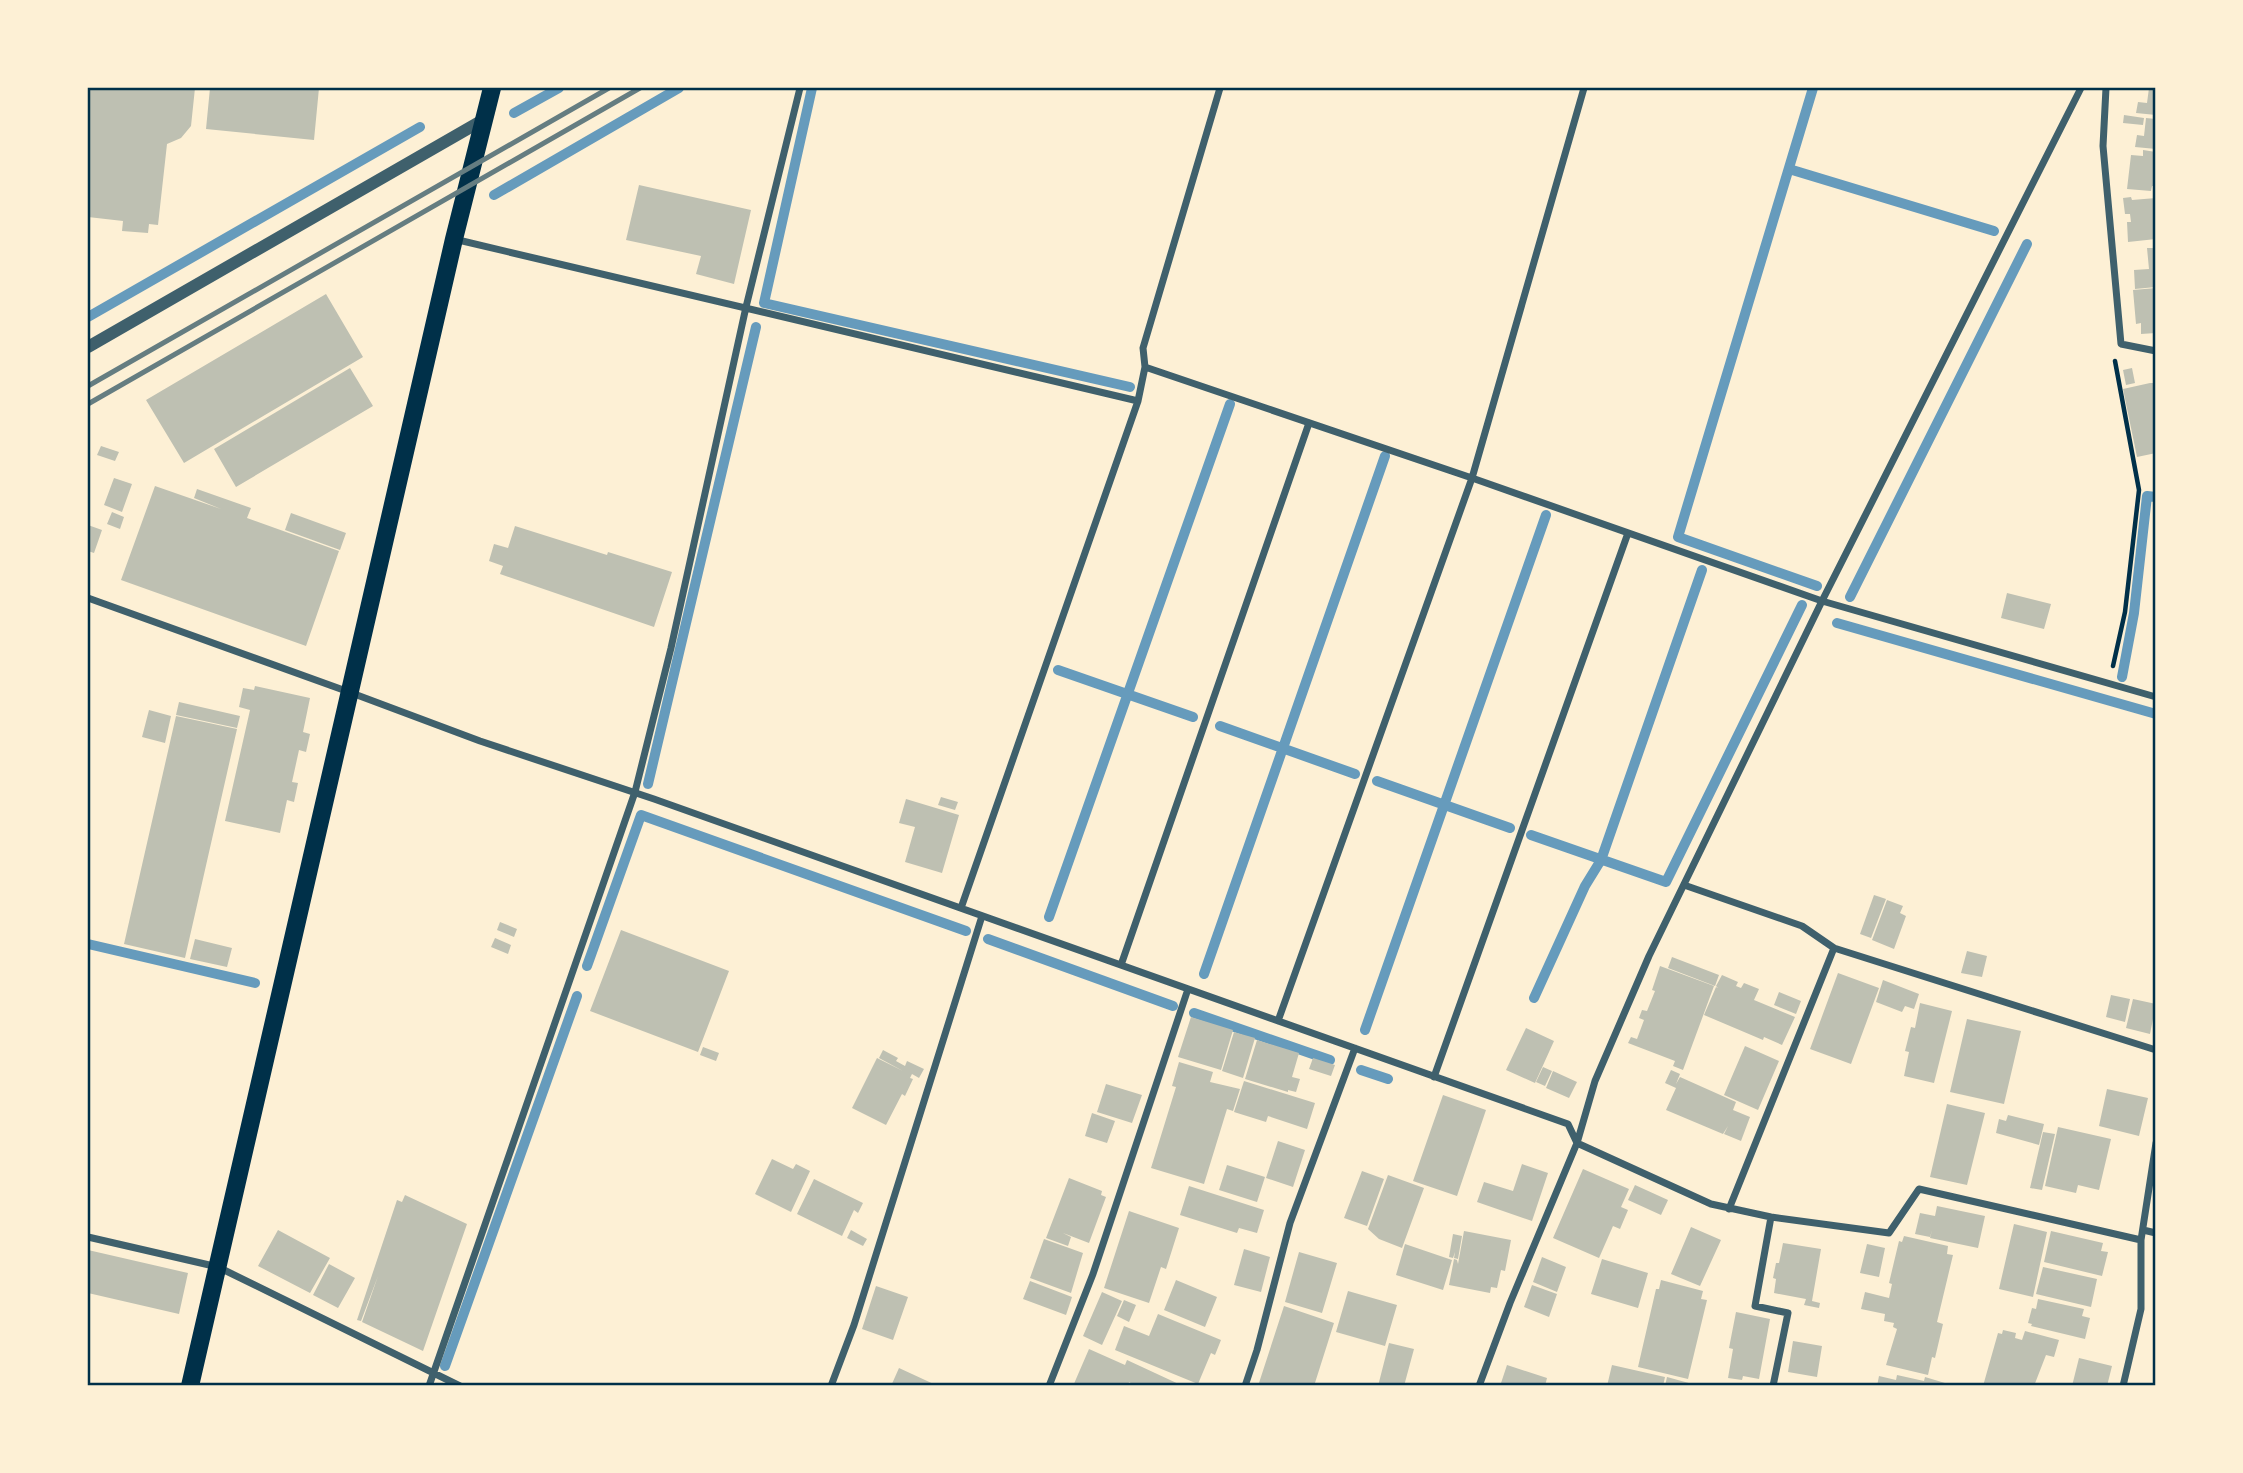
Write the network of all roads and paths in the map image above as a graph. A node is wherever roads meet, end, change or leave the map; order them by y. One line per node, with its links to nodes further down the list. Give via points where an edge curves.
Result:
1 (492, 88): 7 (main road)
2 (800, 88): 9 (street)
3 (1220, 88): 13 (street, via 1143,348)
4 (1584, 88): 16 (street)
5 (2081, 88): 19 (street)
6 (2106, 88): 10 (street, via 2103,146)
7 (483, 120): 8 (main road); 11 (street)
8 (454, 239): 9 (street); 21 (main road)
9 (746, 307): 14 (street); 23 (street)
10 (2121, 344): 12 (street); 20 (path, via 2114,363 2138,489 2125,612)
11 (88, 346)
12 (2155, 351)
13 (1145, 367): 14 (street); 15 (street)
14 (1138, 401): 25 (street)
15 (1309, 423): 16 (street); 28 (street)
16 (1472, 478): 17 (street); 30 (street)
17 (1629, 533): 19 (street); 33 (street)
18 (88, 598): 21 (street)
19 (1822, 601): 20 (street); 24 (street)
20 (2109, 684): 22 (street)
21 (349, 692): 23 (street); 42 (main road)
22 (2155, 697)
23 (635, 792): 25 (street); 43 (street)
24 (1684, 885): 27 (street, via 1802,926); 34 (street, via 1595,1081)
25 (961, 908): 26 (street)
26 (982, 916): 28 (street); 47 (street, via 854,1325)
27 (1834, 948): 32 (street); 36 (street)
28 (1121, 965): 29 (street)
29 (1188, 989): 30 (street); 48 (street, via 1093,1274)
30 (1278, 1021): 31 (street)
31 (1355, 1048): 33 (street); 49 (street, via 1290,1223)
32 (2155, 1050)
33 (1434, 1077): 34 (street, via 1568,1124)
34 (1577, 1143): 36 (street); 50 (street)
35 (2155, 1143): 38 (street)
36 (1729, 1209): 37 (street)
37 (1772, 1217): 41 (street, via 1889,1233 1919,1189); 51 (street, via 1755,1306 1788,1313)
38 (2143, 1230): 39 (street); 41 (street)
39 (2155, 1233)
40 (88, 1237): 42 (street)
41 (2141, 1240): 52 (street, via 2141,1309)
42 (218, 1267): 43 (street); 44 (main road)
43 (432, 1372): 45 (street); 46 (street)
44 (190, 1385)
45 (429, 1385)
46 (460, 1385)
47 (831, 1385)
48 (1049, 1385)
49 (1245, 1385)
50 (1479, 1385)
51 (1773, 1385)
52 (2123, 1385)

